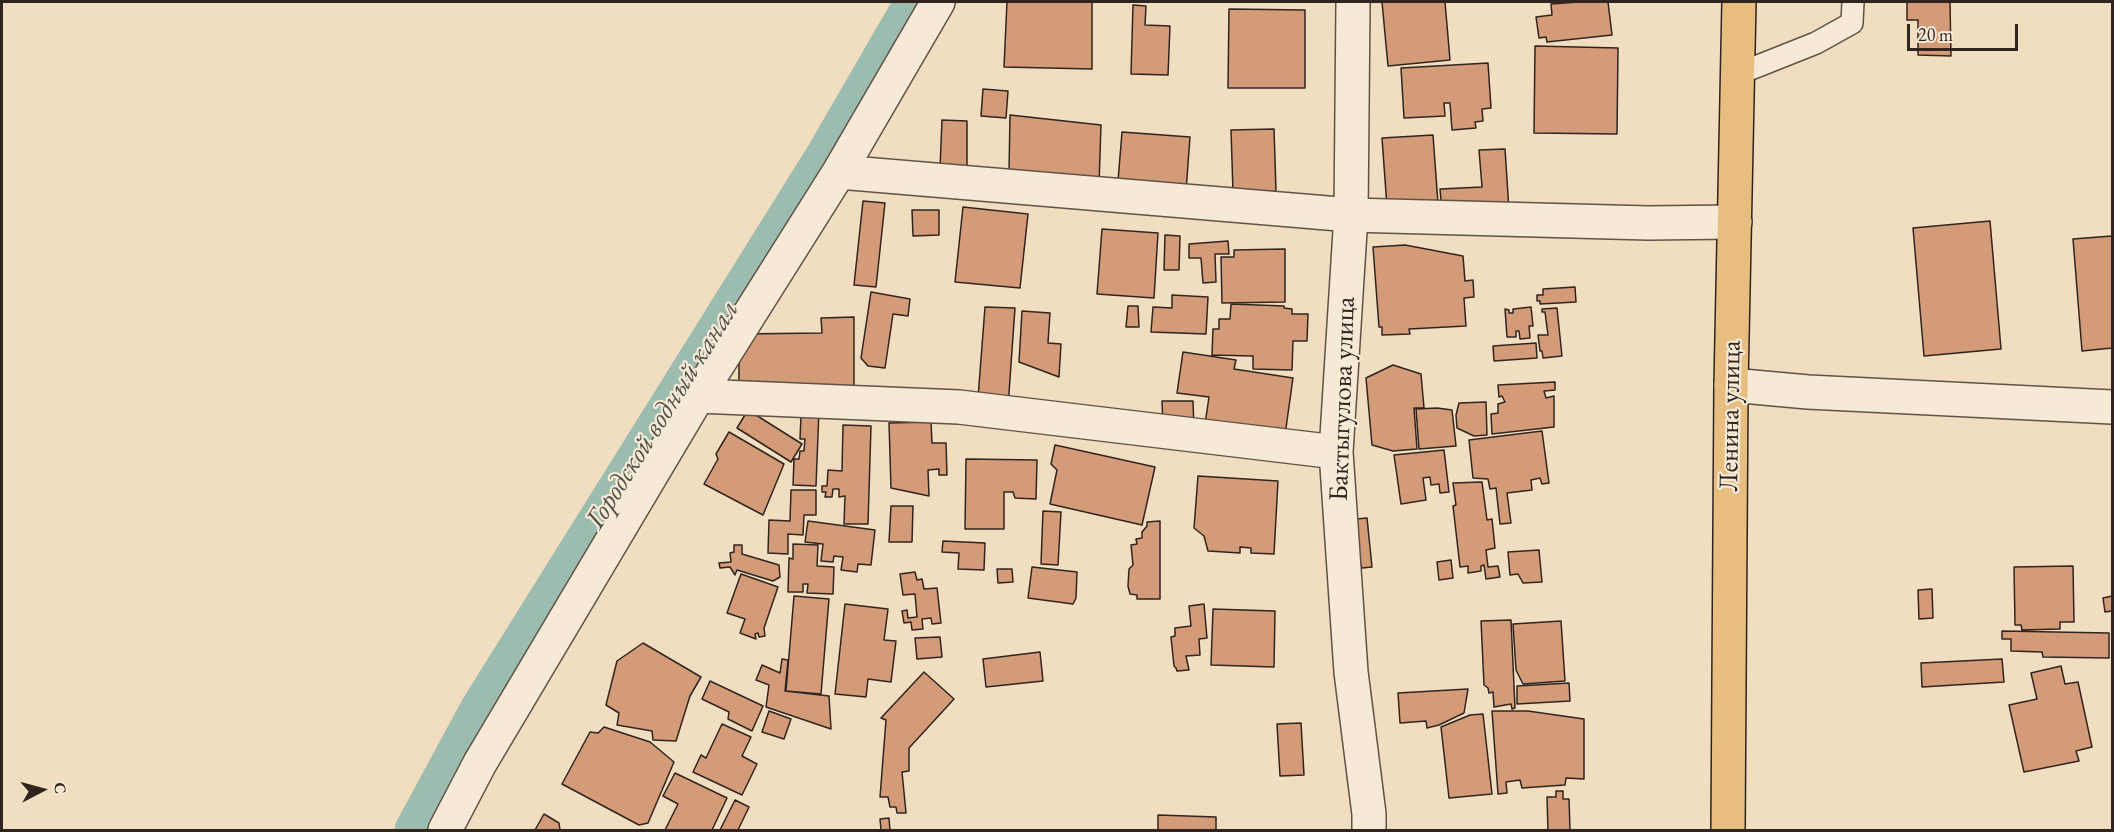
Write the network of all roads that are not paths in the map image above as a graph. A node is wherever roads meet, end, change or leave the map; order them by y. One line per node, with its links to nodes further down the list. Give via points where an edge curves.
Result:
1 (938, 2): 6 (street)
2 (1353, 2): 7 (street, Бактыгулова улица)
3 (1739, 2): 5 (main road, Ленина улица)
4 (1853, 2): 5 (lane, via 1852,23 1816,43)
5 (1738, 74): 8 (main road, Ленина улица)
6 (839, 172): 7 (street); 10 (street)
7 (1351, 214): 8 (street); 12 (street, Бактыгулова улица)
8 (1735, 222): 9 (main road, Ленина улица)
9 (1731, 385): 11 (street); 15 (main road, Ленина улица)
10 (698, 396): 12 (street, via 959,407); 13 (street, via 480,763)
11 (2112, 407)
12 (1336, 452): 14 (street, Бактыгулова улица, via 1351,672)
13 (445, 831)
14 (1369, 831)
15 (1728, 831)

